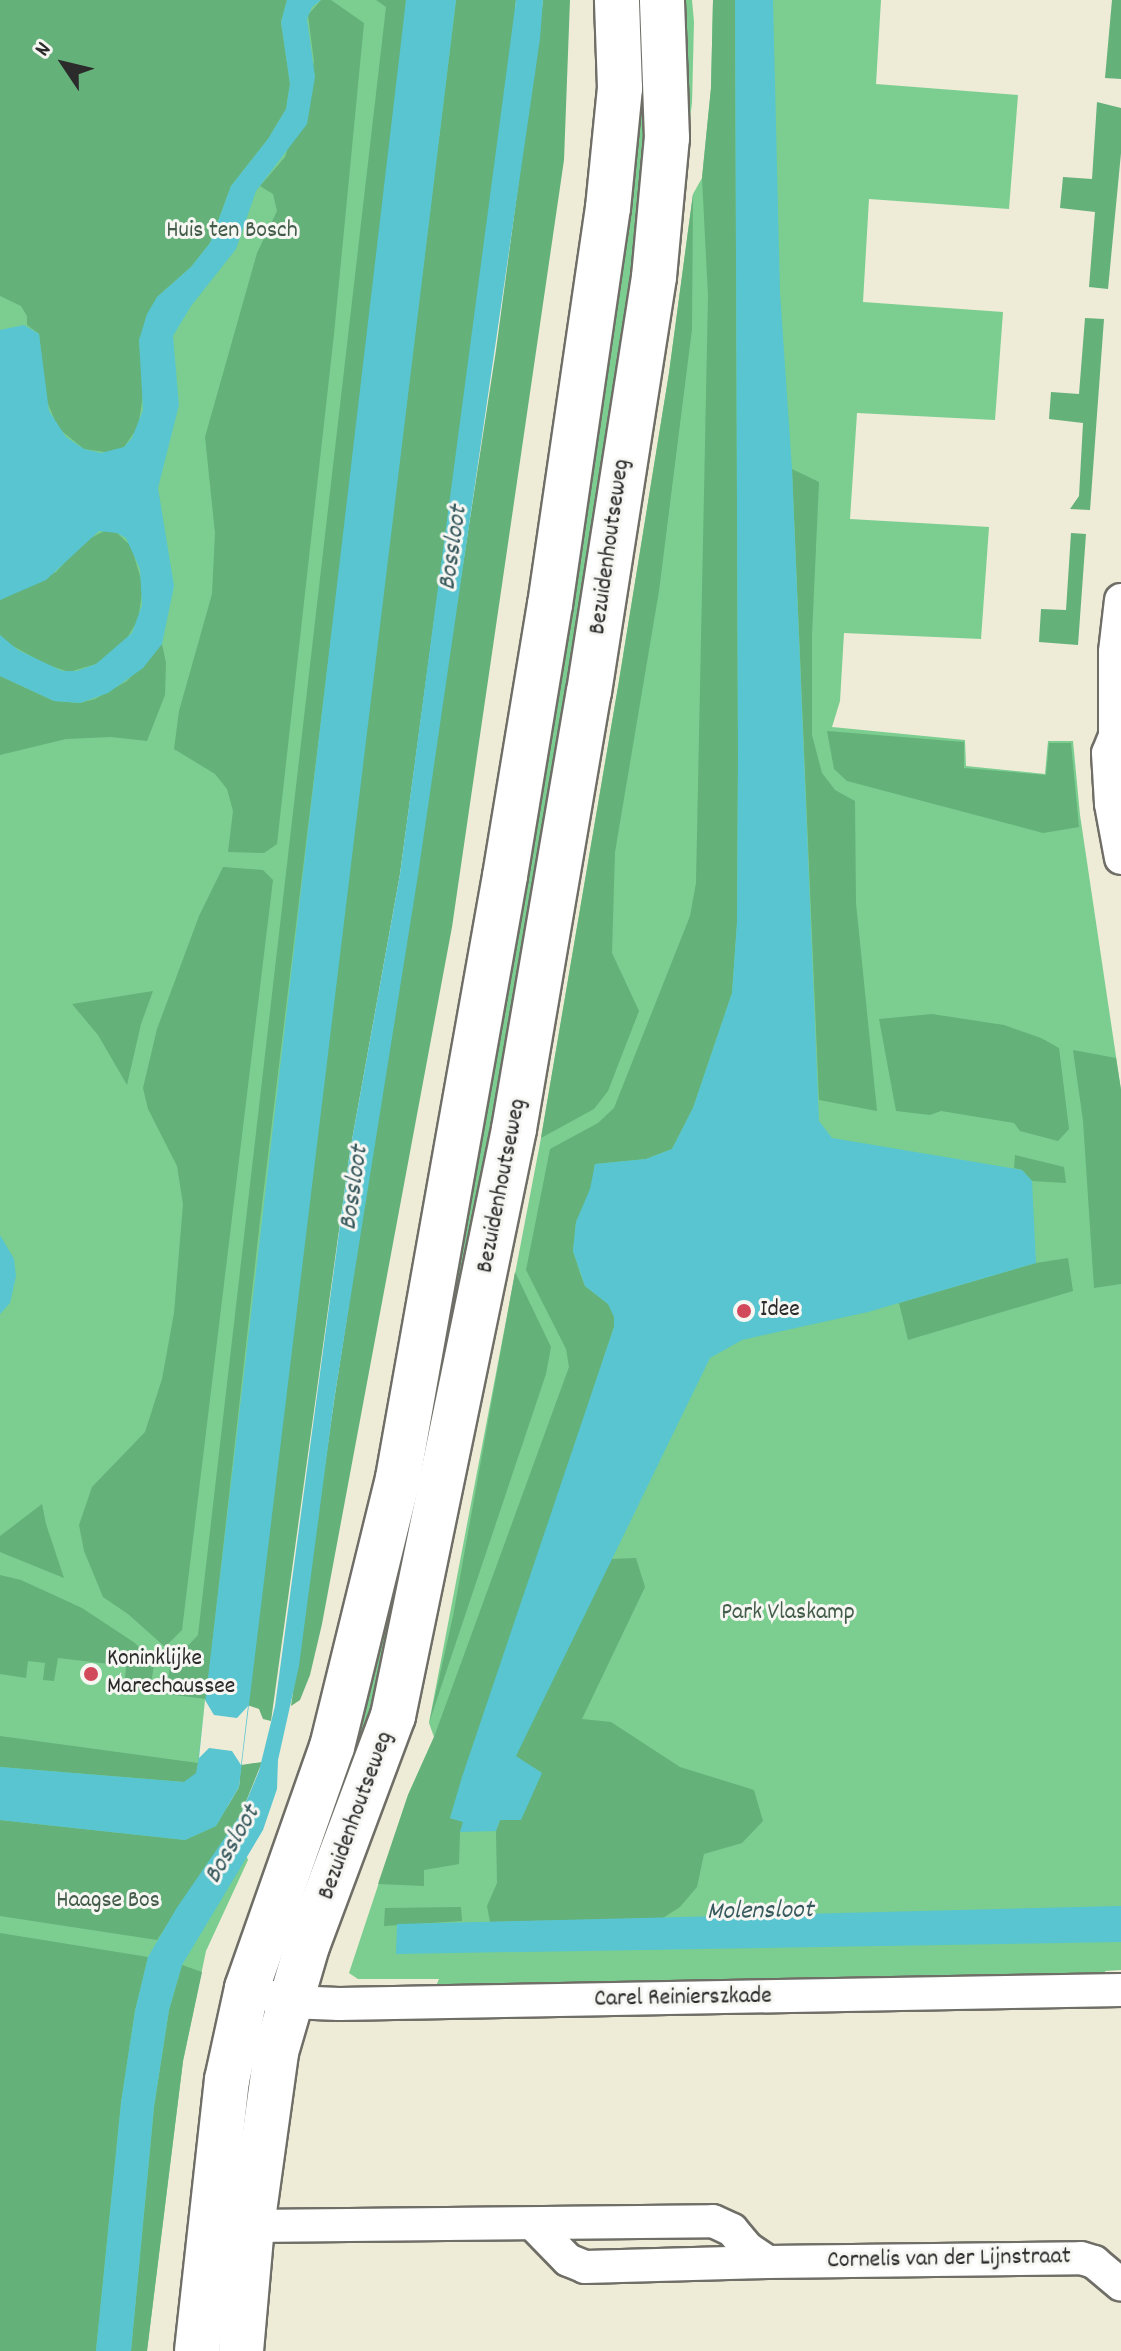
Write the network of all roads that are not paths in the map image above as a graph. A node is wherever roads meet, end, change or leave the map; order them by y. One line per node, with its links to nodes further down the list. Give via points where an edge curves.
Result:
1 (617, 0): 7 (main road, Bezuidenhoutseweg, via 620,88 614,156 557,558 398,1478 332,1747)
2 (662, 0): 9 (main road, Bezuidenhoutseweg, via 667,138 656,264 514,1129 393,1716)
3 (1121, 600): 4 (street, via 1115,652)
4 (1118, 741): 5 (street, via 1108,753)
5 (1116, 804): 6 (street)
6 (1121, 858)
7 (247, 1988): 9 (street, Carel Reinierszkade); 14 (main road, Bezuidenhoutseweg, via 227,2080)
8 (1121, 1990): 9 (street, Carel Reinierszkade)
9 (289, 2002): 11 (main road, Bezuidenhoutseweg, via 276,2052)
10 (533, 2224): 11 (street); 12 (street, via 713,2221 732,2230); 12 (street, Cornelis van der Lijnstraat, via 568,2260 585,2267)
11 (252, 2226): 15 (main road, Bezuidenhoutseweg)
12 (768, 2262): 13 (street, Cornelis van der Lijnstraat, via 1081,2258)
13 (1121, 2285)
14 (197, 2351)
15 (241, 2351)

